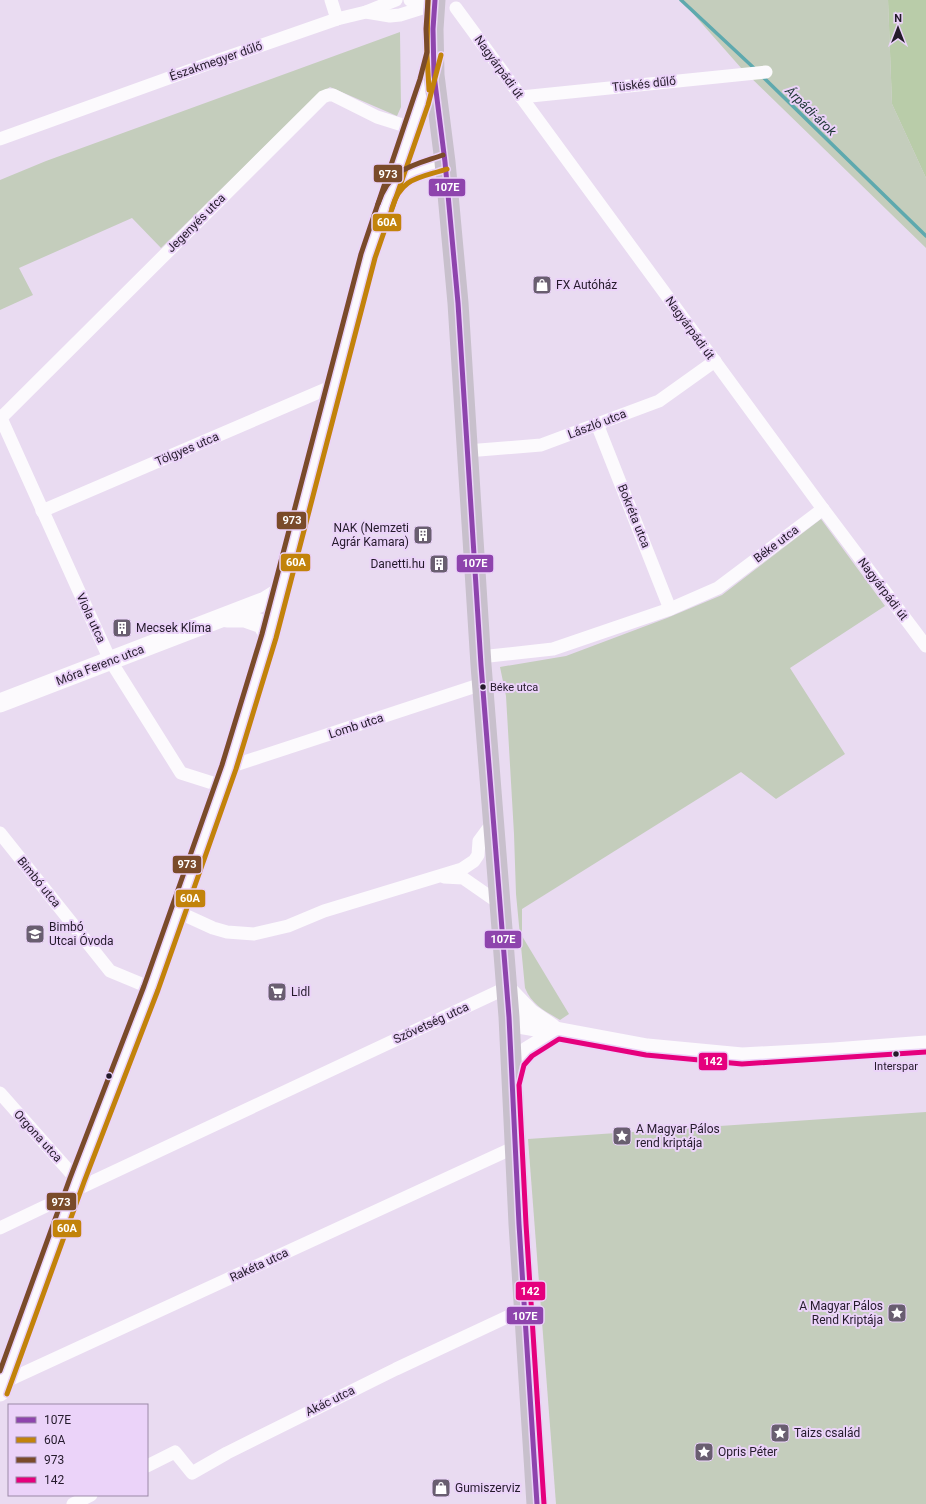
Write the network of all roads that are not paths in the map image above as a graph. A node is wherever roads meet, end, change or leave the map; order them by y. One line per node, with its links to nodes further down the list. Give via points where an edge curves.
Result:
1 (331, 0): 6 (street)
2 (396, 0): 5 (street)
3 (410, 0): 4 (street)
4 (442, 3): 5 (street, Északmegyer dűlő, via 400,15); 7 (main road, via 433,29); 9 (street, Nagyárpádi út)
5 (366, 12): 6 (street, Északmegyer dűlő)
6 (337, 19): 11 (street, Északmegyer dűlő)
7 (434, 53): 10 (street); 12 (main road, via 434,75)
8 (760, 73): 9 (street, Tüskés dűlő)
9 (521, 97): 14 (street, Nagyárpádi út)
10 (412, 128): 13 (street); 16 (street, Jegenyés utca, via 377,117 333,95 323,97)
11 (0, 139)
12 (445, 162): 13 (street, via 399,180); 18 (main road, via 458,303)
13 (385, 204): 15 (street)
14 (715, 362): 17 (street, László utca, via 659,400); 19 (street, Nagyárpádi út)
15 (332, 386): 20 (street, Tölgyes utca); 21 (street)
16 (0, 417): 20 (street, Viola utca)
17 (597, 424): 18 (street, László utca, via 541,445); 22 (street, Bokréta utca)
18 (467, 450): 26 (main road)
19 (823, 509): 22 (street, Béke utca, via 718,588); 25 (street, Nagyárpádi út)
20 (42, 511): 27 (street, Viola utca)
21 (281, 591): 23 (street, Móra Ferenc utca, via 265,602); 24 (street)
22 (670, 609): 26 (street, Béke utca, via 553,649)
23 (222, 618): 24 (street, Móra Ferenc utca, via 246,618 262,624); 27 (street, Móra Ferenc utca)
24 (269, 636): 30 (street)
25 (926, 646)
26 (480, 657): 28 (main road)
27 (110, 660): 29 (street, Móra Ferenc utca); 31 (street, Viola utca, via 181,773)
28 (482, 684): 30 (street, Lomb utca); 32 (main road)
29 (0, 703)
30 (229, 767): 31 (street)
31 (222, 786): 36 (street)
32 (493, 822): 34 (street, via 479,841 478,856 471,864); 35 (main road)
33 (0, 833): 37 (street, Bimbó utca, via 110,971)
34 (418, 882): 35 (street, via 439,878 463,878); 36 (street, via 324,911 288,926 254,934 213,928)
35 (499, 904): 38 (main road)
36 (178, 912): 37 (street)
37 (151, 988): 45 (street)
38 (506, 988): 39 (main road); 40 (street, via 530,1013); 45 (street, Szövetség utca)
39 (509, 1025): 40 (street, via 517,1024); 42 (main road)
40 (558, 1032): 41 (street, via 647,1048 742,1057); 42 (street, via 527,1051 518,1062)
41 (926, 1045)
42 (512, 1084): 44 (main road)
43 (0, 1092): 45 (street, Orgona utca)
44 (515, 1147): 48 (main road); 49 (street, Rakéta utca)
45 (75, 1185): 49 (street)
46 (46, 1206): 47 (street)
47 (0, 1228)
48 (524, 1309): 50 (street, Akác utca, via 227,1452 192,1473 175,1452); 53 (main road)
49 (1, 1385)
50 (148, 1466)
51 (89, 1496): 52 (street)
52 (73, 1504)
53 (537, 1504)

